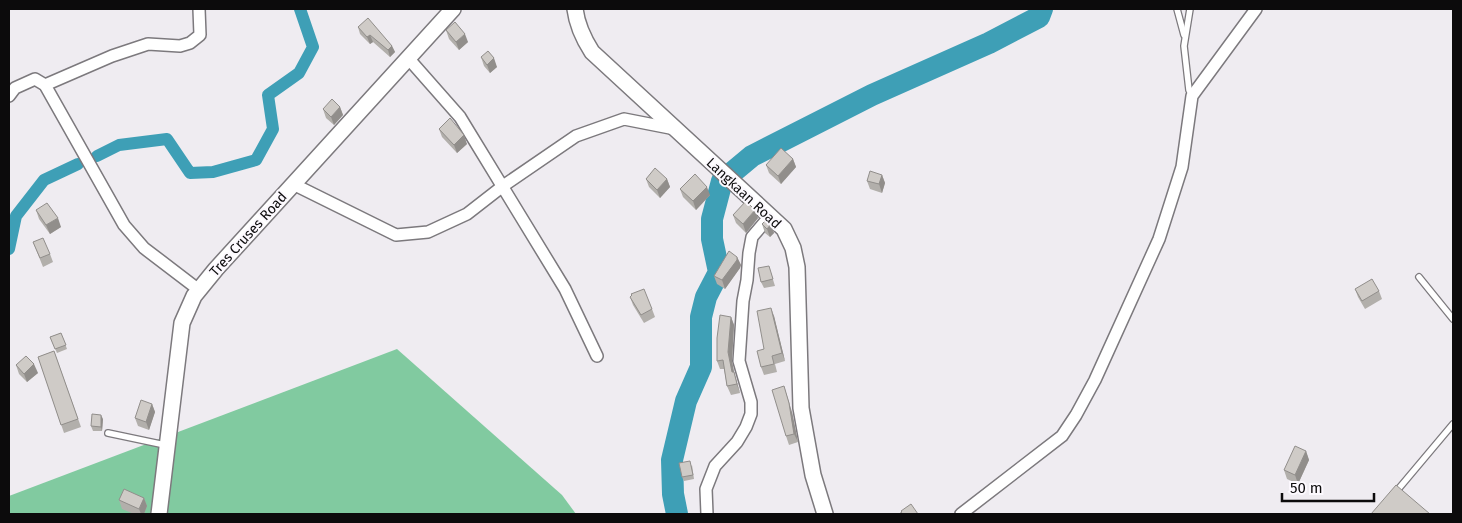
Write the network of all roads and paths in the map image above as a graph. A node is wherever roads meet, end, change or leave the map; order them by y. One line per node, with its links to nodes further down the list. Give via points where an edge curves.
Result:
1 (199, 9): 9 (street, via 200,35 190,43 180,46 148,44)
2 (453, 9): 8 (main road, Tres Cruses Road)
3 (575, 9): 12 (main road, Langkaan Road, via 582,38 592,52)
4 (1177, 9): 7 (lane)
5 (1190, 9): 7 (lane)
6 (1256, 9): 11 (street)
7 (1184, 37): 11 (lane)
8 (408, 58): 13 (main road, Tres Cruses Road); 14 (street, via 460,117)
9 (44, 85): 10 (street, via 35,79 15,88); 17 (street, via 124,225 144,248)
10 (9, 96)
11 (1192, 96): 27 (street, via 1182,167 1159,239 1076,415 1062,436)
12 (674, 128): 14 (street, via 624,119 576,136); 15 (main road, Langkaan Road)
13 (293, 184): 14 (street, via 396,235 428,232 467,214); 17 (main road, Tres Cruses Road)
14 (502, 186): 19 (street, via 565,289)
15 (770, 216): 25 (street, via 752,237 743,301 739,361 751,402 751,414 737,442 715,466 706,489); 26 (main road, Langkaan Road, via 784,229 797,267 801,408 813,475)
16 (1419, 277): 18 (lane)
17 (199, 290): 22 (main road, Tres Cruses Road, via 182,323)
18 (1453, 319)
19 (597, 356)
20 (1453, 424): 23 (lane)
21 (108, 433): 22 (lane)
22 (167, 445): 24 (main road, Tres Cruses Road)
23 (1390, 499)
24 (159, 514)
25 (708, 514)
26 (825, 514)
27 (961, 514)

